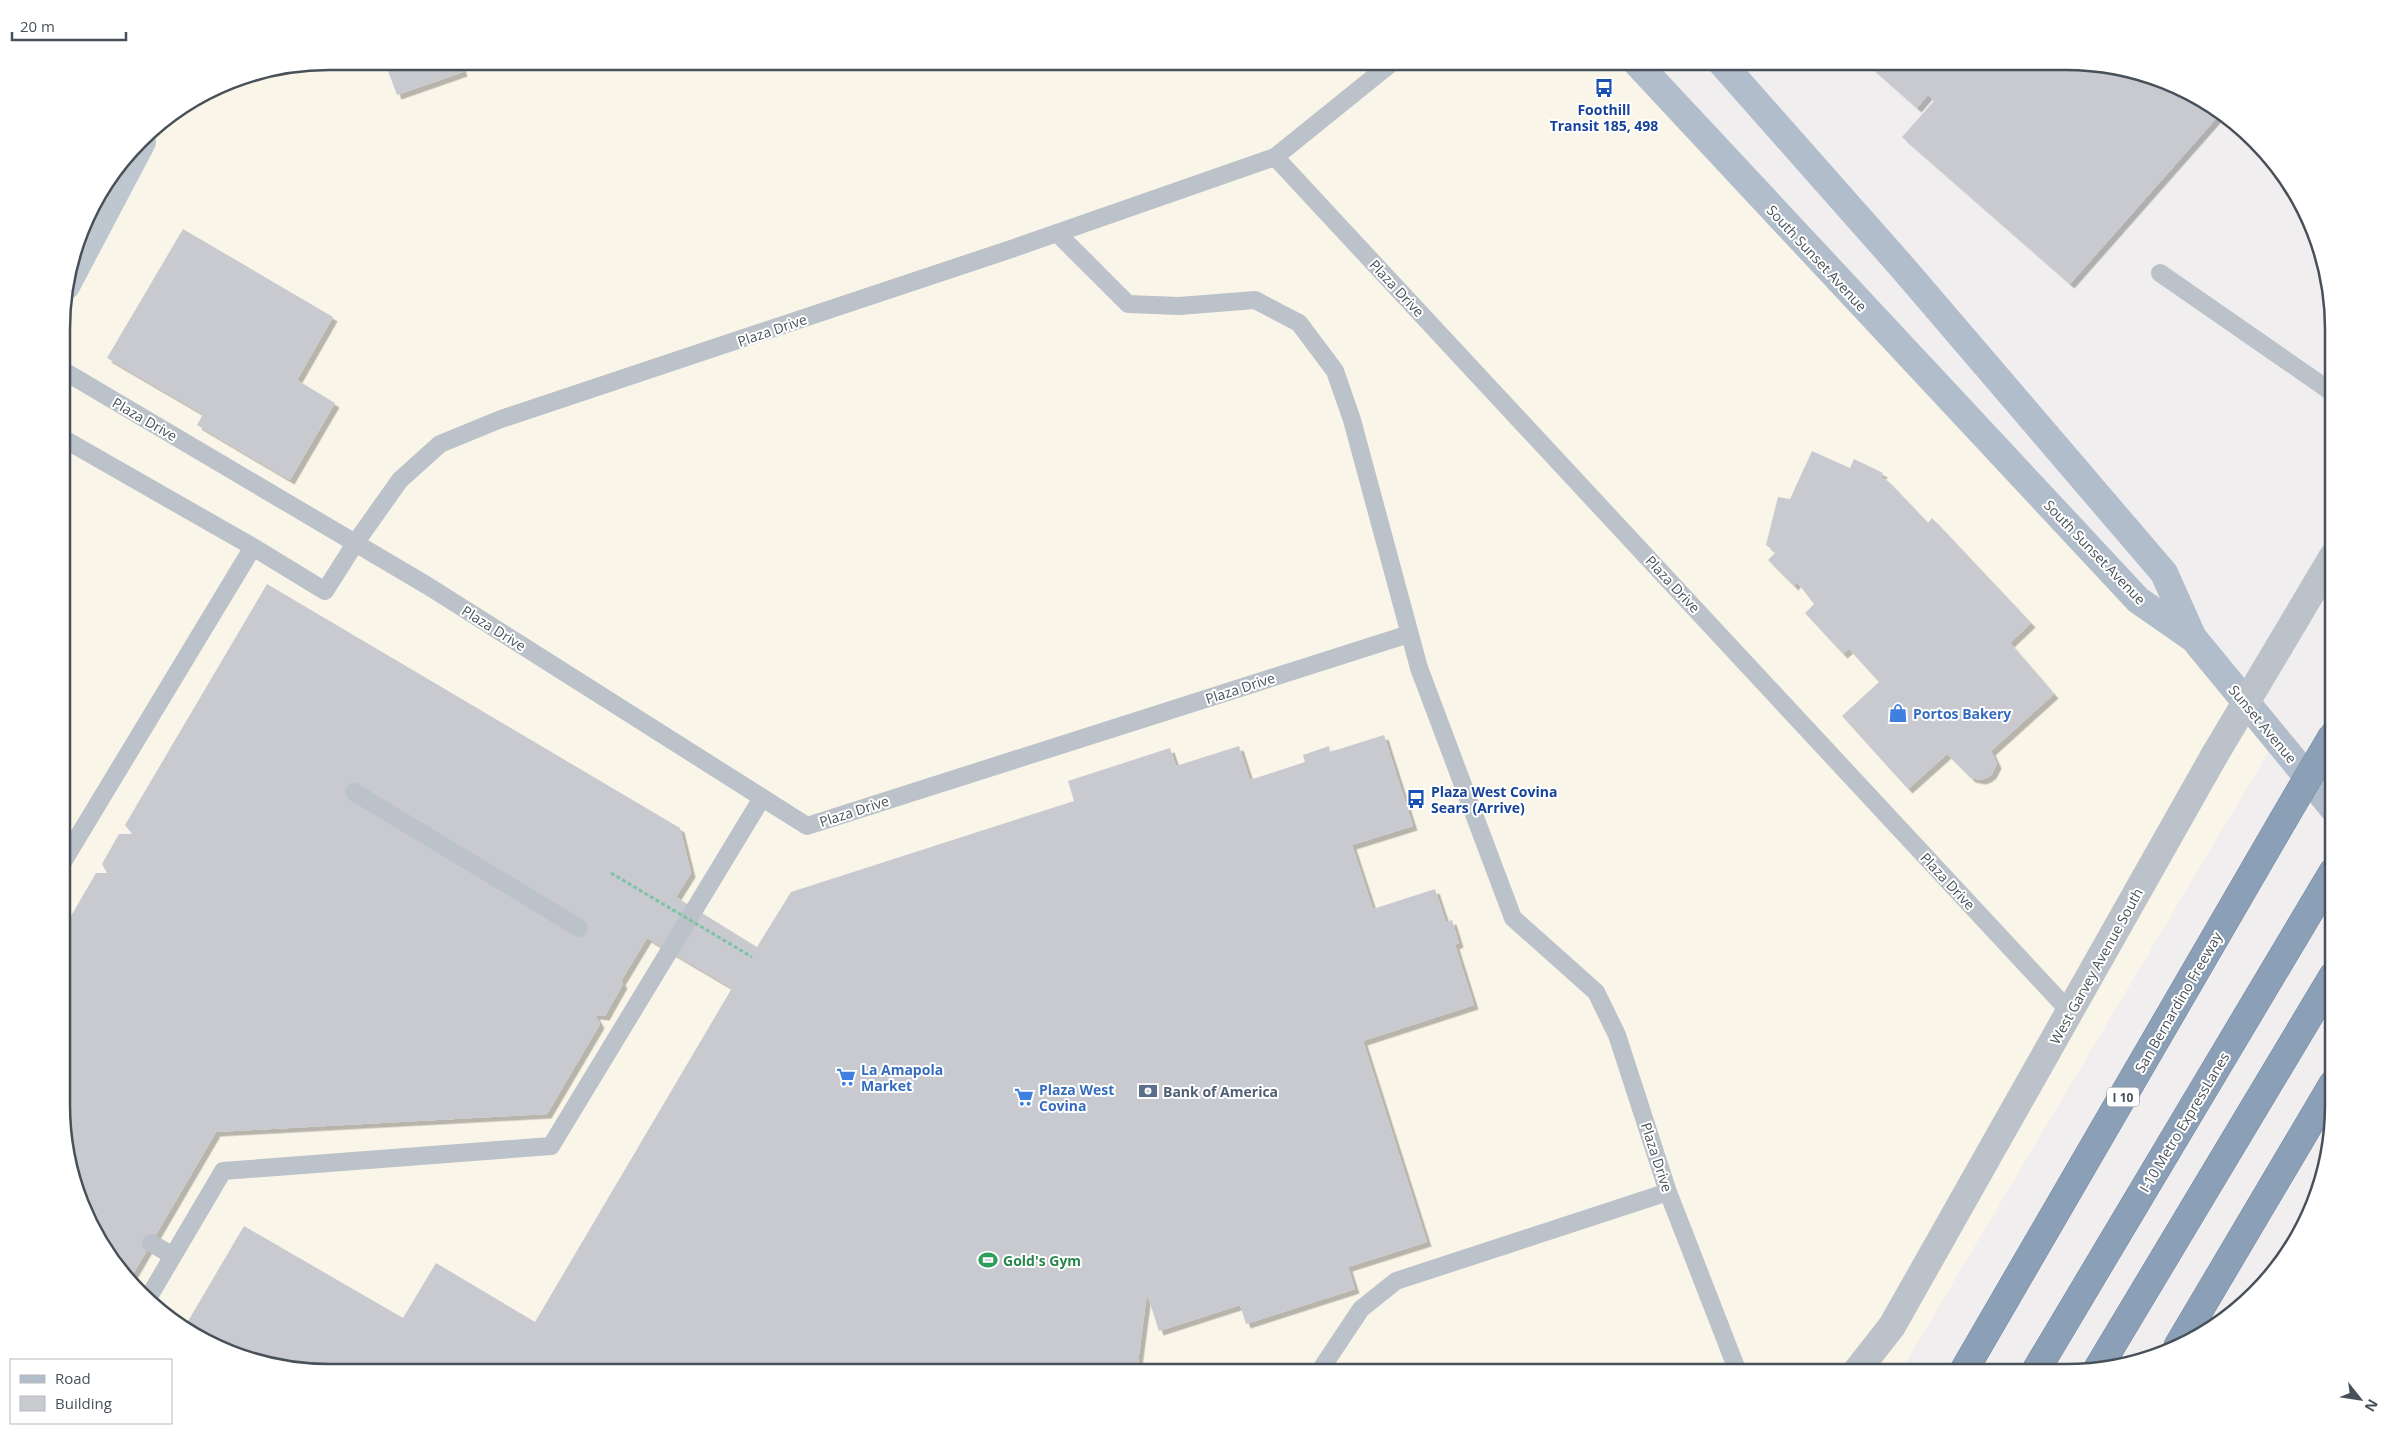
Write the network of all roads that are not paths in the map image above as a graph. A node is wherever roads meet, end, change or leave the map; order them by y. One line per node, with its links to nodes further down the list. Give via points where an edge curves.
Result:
1 (1383, 70): 4 (lane, Plaza Drive)
2 (1644, 70): 16 (main road, South Sunset Avenue, via 2138,600)
3 (1728, 70): 16 (main road, via 2164,573)
4 (1275, 156): 6 (lane, Plaza Drive); 25 (lane, Plaza Drive)
5 (133, 159): 7 (street)
6 (1057, 233): 12 (lane, Plaza Drive, via 509,416 440,444 400,480); 15 (lane, Plaza Drive, via 1128,304 1179,306 1255,300 1299,323 1335,371 1352,420)
7 (79, 260)
8 (2160, 273): 10 (lane)
9 (70, 375): 12 (lane, Plaza Drive)
10 (2325, 387)
11 (70, 442): 13 (lane)
12 (356, 542): 13 (lane, via 325,591); 19 (lane, Plaza Drive)
13 (253, 546): 21 (lane)
14 (2325, 569): 25 (street, West Garvey Avenue South, bridge, via 2214,756)
15 (1409, 634): 19 (lane, Plaza Drive, via 807,826); 27 (lane, Plaza Drive, via 1513,918 1596,992 1617,1035)
16 (2194, 640): 20 (main road, Sunset Avenue)
17 (2325, 749): 36 (highway, San Bernardino Freeway / I 10, bridge)
18 (354, 792): 23 (lane)
19 (762, 798): 29 (lane, via 551,1146 223,1171)
20 (2325, 798)
21 (70, 843)
22 (2325, 887): 37 (highway, I-10 Metro ExpressLanes)
23 (579, 928)
24 (2325, 989): 32 (highway)
25 (2070, 1012): 35 (street, West Garvey Avenue South, via 1892,1326)
26 (2325, 1098): 31 (highway)
27 (1668, 1192): 33 (lane, via 1396,1281 1361,1309); 34 (lane, Plaza Drive)
28 (151, 1243): 29 (lane)
29 (173, 1256): 30 (lane)
30 (151, 1293)
31 (2184, 1335)
32 (2102, 1362)
33 (1323, 1364)
34 (1735, 1364)
35 (1862, 1364)
36 (1968, 1364)
37 (2040, 1364)

